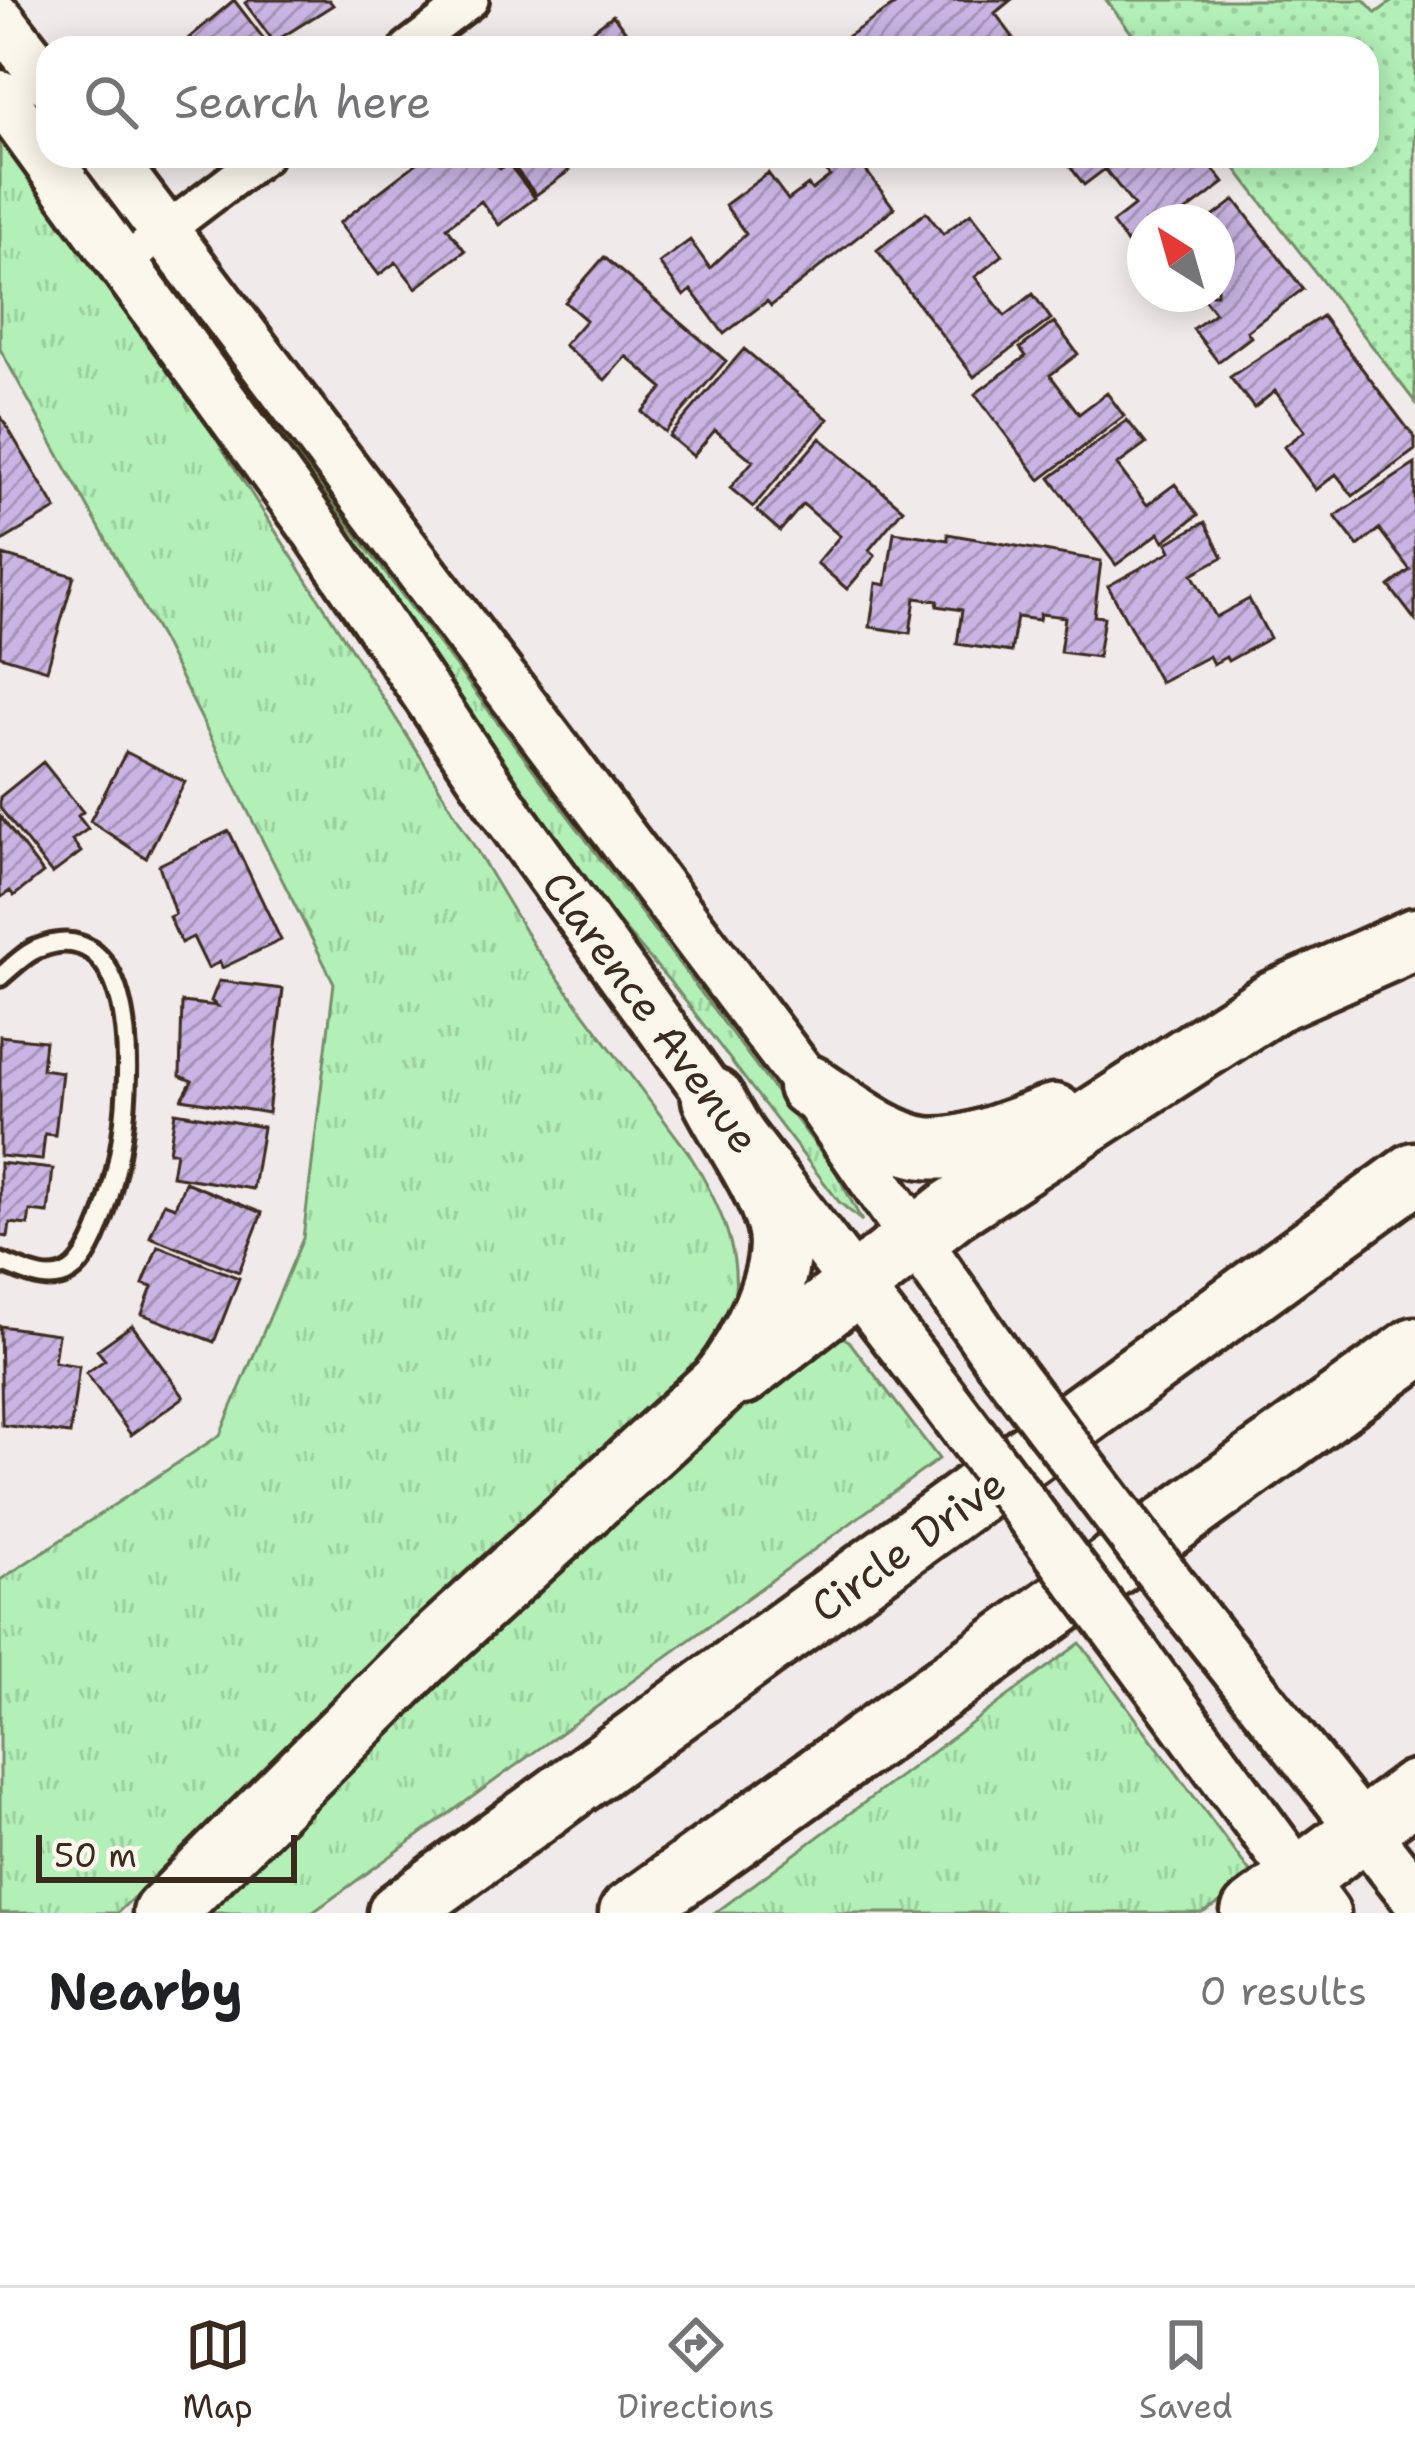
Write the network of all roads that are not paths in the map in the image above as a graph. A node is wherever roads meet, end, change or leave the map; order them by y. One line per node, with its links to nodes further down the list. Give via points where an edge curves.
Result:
1 (472, 0): 3 (street)
2 (0, 20): 4 (main road)
3 (424, 36)
4 (36, 66)
5 (0, 95): 6 (main road, Clarence Avenue)
6 (36, 143)
7 (55, 168): 11 (main road, Clarence Avenue)
8 (118, 168): 10 (main road, Clarence Avenue)
9 (248, 168): 10 (street)
10 (167, 230): 11 (street); 15 (main road, Clarence Avenue)
11 (126, 262): 16 (main road, Clarence Avenue)
12 (1415, 939): 14 (highway, via 1275,1001)
13 (0, 977): 19 (lane, via 38,948 78,945 106,962 126,1013 128,1092 113,1181 84,1260 67,1275 43,1279)
14 (1167, 1073): 15 (highway, via 963,1149 931,1151 890,1142); 18 (highway)
15 (809, 1087): 18 (main road, Clarence Avenue)
16 (713, 1099): 20 (main road, Clarence Avenue); 22 (highway, via 778,1225 771,1288 752,1343 720,1384)
17 (1415, 1173): 27 (highway, Circle Drive)
18 (915, 1239): 20 (highway); 24 (main road, Clarence Avenue, bridge)
19 (0, 1262)
20 (854, 1283): 22 (highway); 25 (main road, Clarence Avenue, bridge)
21 (1415, 1348): 29 (highway)
22 (606, 1484): 28 (highway)
23 (1415, 1791): 24 (highway)
24 (1365, 1833): 25 (highway); 26 (main road, Clarence Avenue)
25 (1313, 1895): 30 (highway)
26 (1415, 1896)
27 (416, 1904)
28 (164, 1913)
29 (630, 1913)
30 (1252, 1913)

